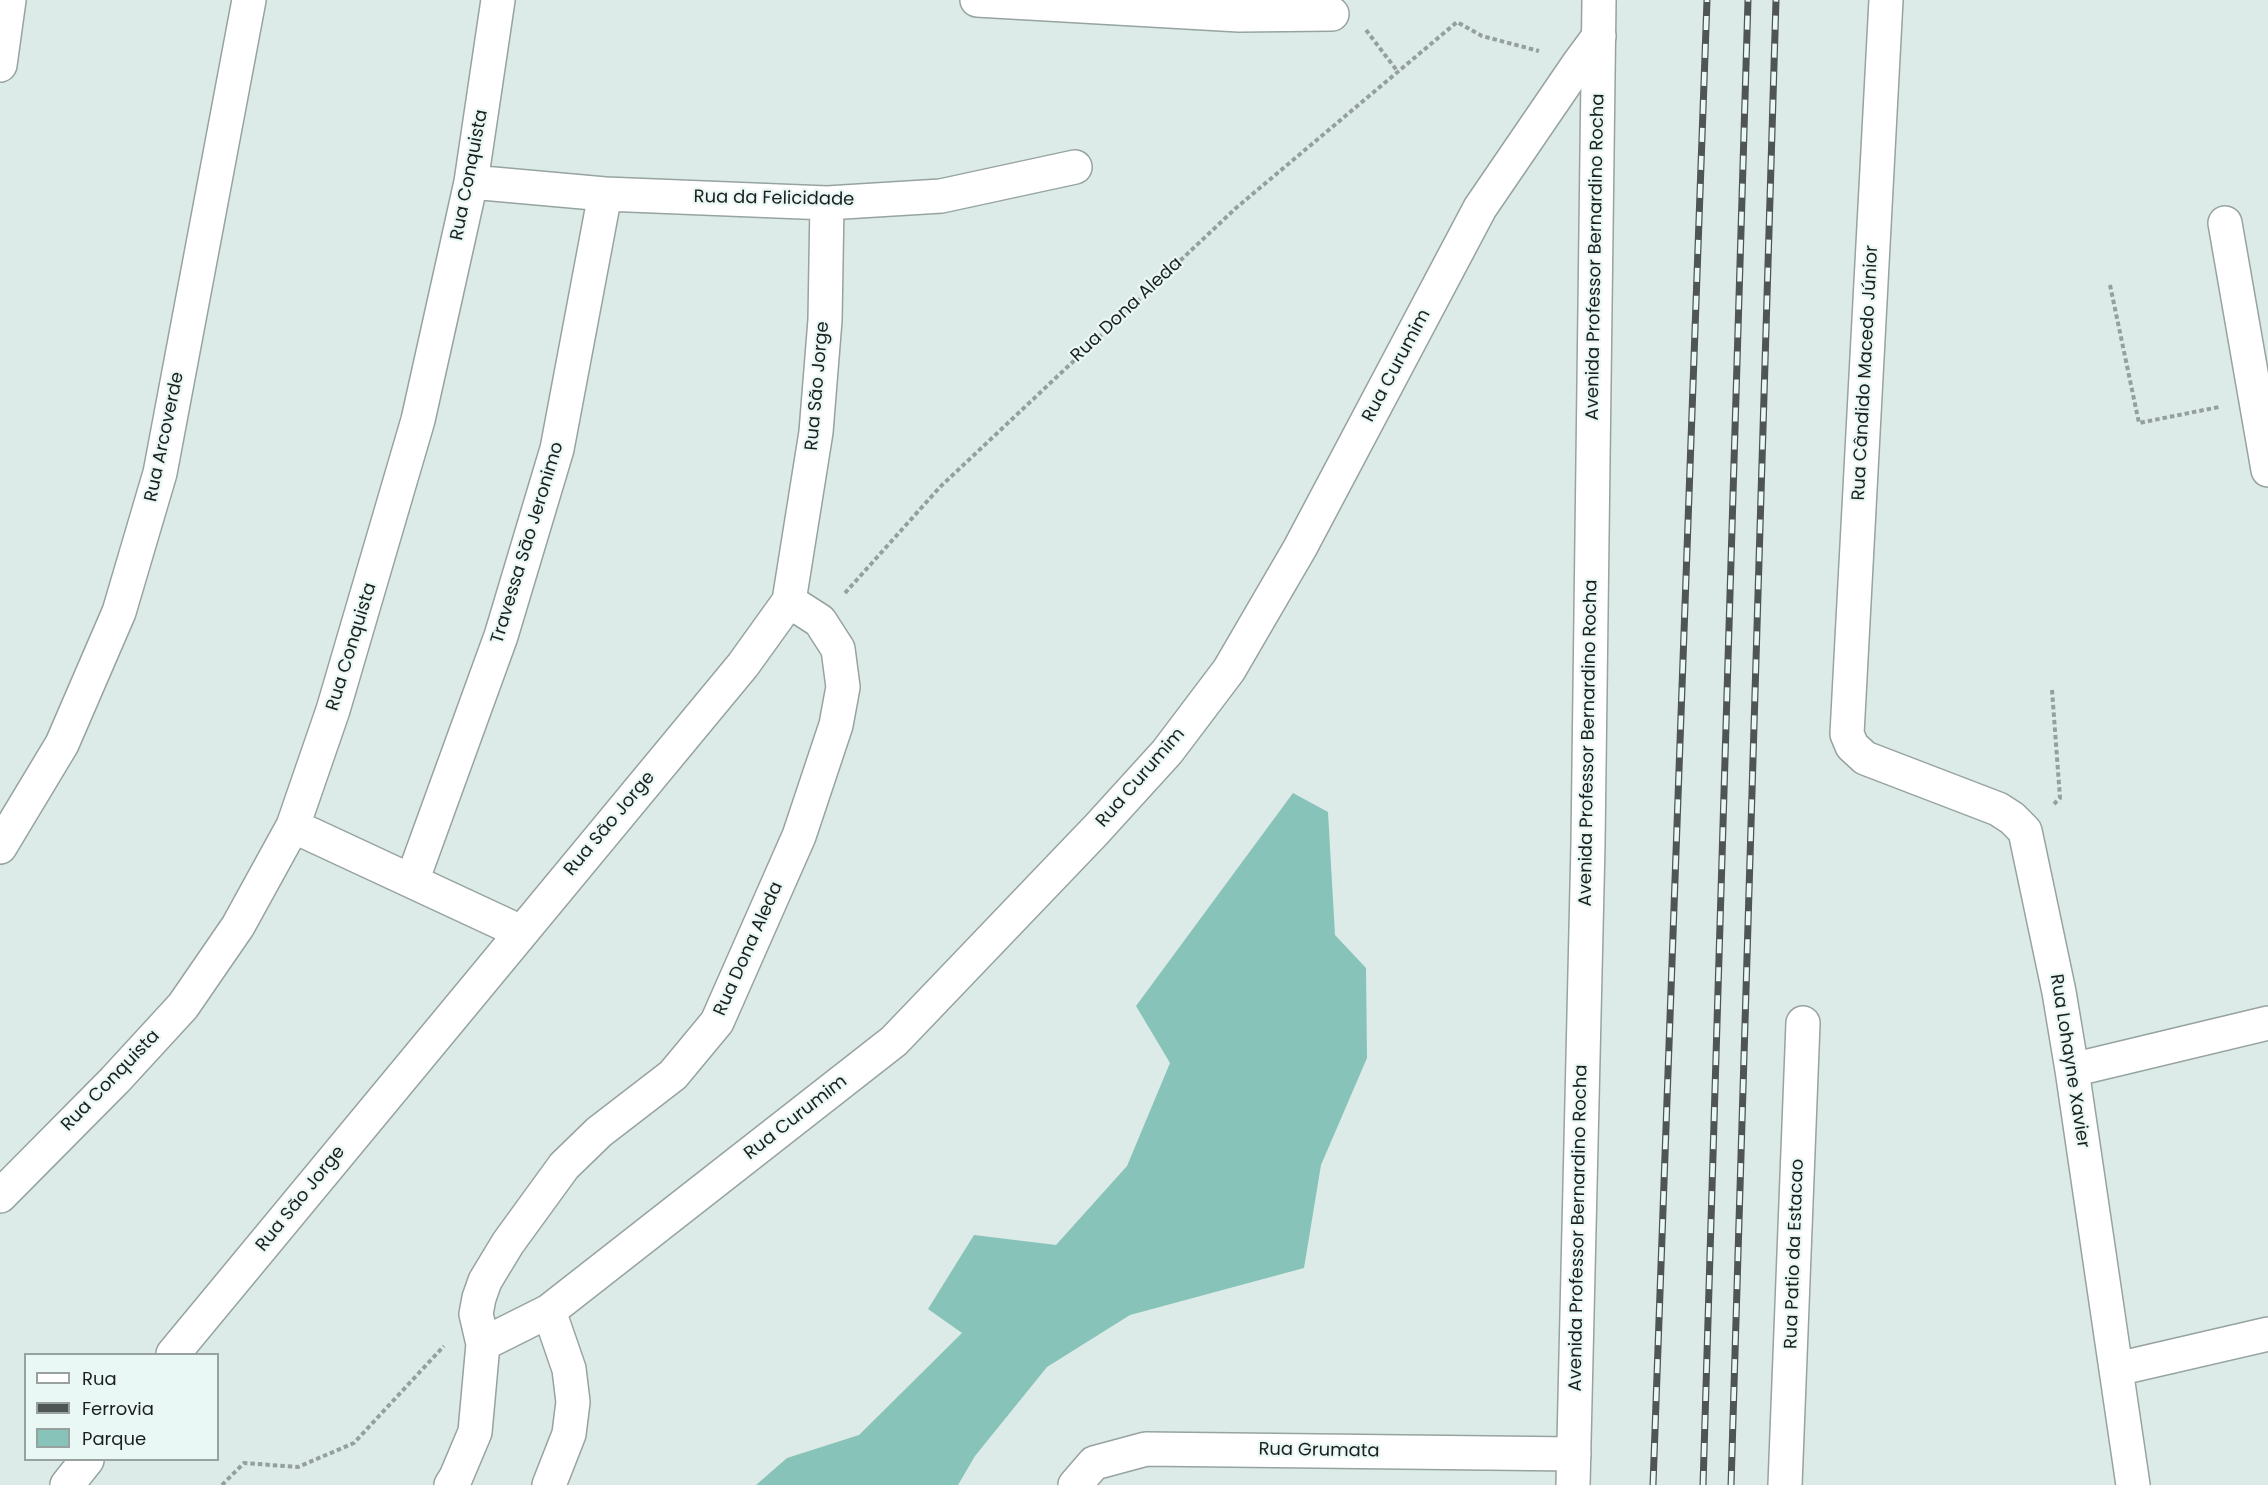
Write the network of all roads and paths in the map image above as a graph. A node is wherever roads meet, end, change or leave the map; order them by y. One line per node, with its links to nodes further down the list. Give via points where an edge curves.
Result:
1 (9, 0): 10 (street)
2 (249, 0): 25 (street, Rua Arcoverde, via 160,473 138,548 119,612 62,744)
3 (498, 0): 13 (street, Rua Conquista)
4 (977, 0): 7 (street, via 1239,15)
5 (1599, 0): 8 (street, Avenida Professor Bernardino Rocha)
6 (1886, 0): 24 (street, Rua Cândido Macedo Júnior, via 1848,734 1852,746 1864,758 1998,809)
7 (1332, 14): 11 (path, via 1350,12)
8 (1599, 36): 9 (street, Rua Curumim); 38 (street, Avenida Professor Bernardino Rocha, via 1588,844)
9 (1579, 63): 11 (path, Rua Dona Aleda, via 1482,36 1457,22); 32 (street, Rua Curumim, via 1480,208 1305,537 1229,670 1167,752 894,1041)
10 (0, 66)
11 (1398, 72): 21 (path, Rua Dona Aleda, via 1236,208 1056,377 940,488)
12 (1075, 167): 15 (street, Rua da Felicidade, via 941,196)
13 (471, 182): 14 (street, Rua da Felicidade); 23 (street, Rua Conquista, via 414,431 333,710)
14 (605, 194): 15 (street, Rua da Felicidade); 26 (street, Travessa Sāo Jeronimo, via 557,449 501,636)
15 (826, 203): 20 (street, Rua São Jorge, via 825,320 816,432)
16 (2225, 223): 18 (street)
17 (2110, 285): 18 (path, via 2139,423)
18 (2255, 400): 19 (street)
19 (2268, 470)
20 (789, 601): 21 (street, Rua Dona Aleda); 27 (street, Rua São Jorge, via 742,665)
21 (820, 621): 34 (street, Rua Dona Aleda, via 838,649 843,687 836,725 799,836 717,1022 673,1075 599,1132 564,1166 485,1281 476,1314)
22 (2052, 690): 24 (path, via 2060,798)
23 (293, 826): 26 (street); 31 (street, Rua Conquista, via 238,926 183,1006)
24 (2025, 831): 30 (street, Rua Lohayne Xavier)
25 (0, 847)
26 (412, 881): 27 (street)
27 (521, 932): 35 (street, Rua São Jorge)
28 (1803, 1023): 44 (street, Rua Patio da Estacao)
29 (2268, 1023): 30 (street)
30 (2072, 1070): 36 (street, Rua Lohayne Xavier)
31 (0, 1196)
32 (549, 1311): 34 (street, Rua Curumim); 42 (street, via 569,1369 573,1402 569,1434)
33 (2268, 1334): 36 (street)
34 (481, 1336): 40 (path, via 454,1335 354,1443 298,1467 244,1463); 41 (street, Rua Dona Aleda, via 475,1432)
35 (174, 1353)
36 (2117, 1369): 45 (street, Rua Lohayne Xavier)
37 (86, 1461): 39 (street)
38 (1573, 1470): 43 (street, Rua Grumata, via 1146,1449 1094,1463)
39 (67, 1485)
40 (222, 1485)
41 (451, 1485)
42 (549, 1485)
43 (1075, 1485)
44 (1785, 1485)
45 (2133, 1485)

